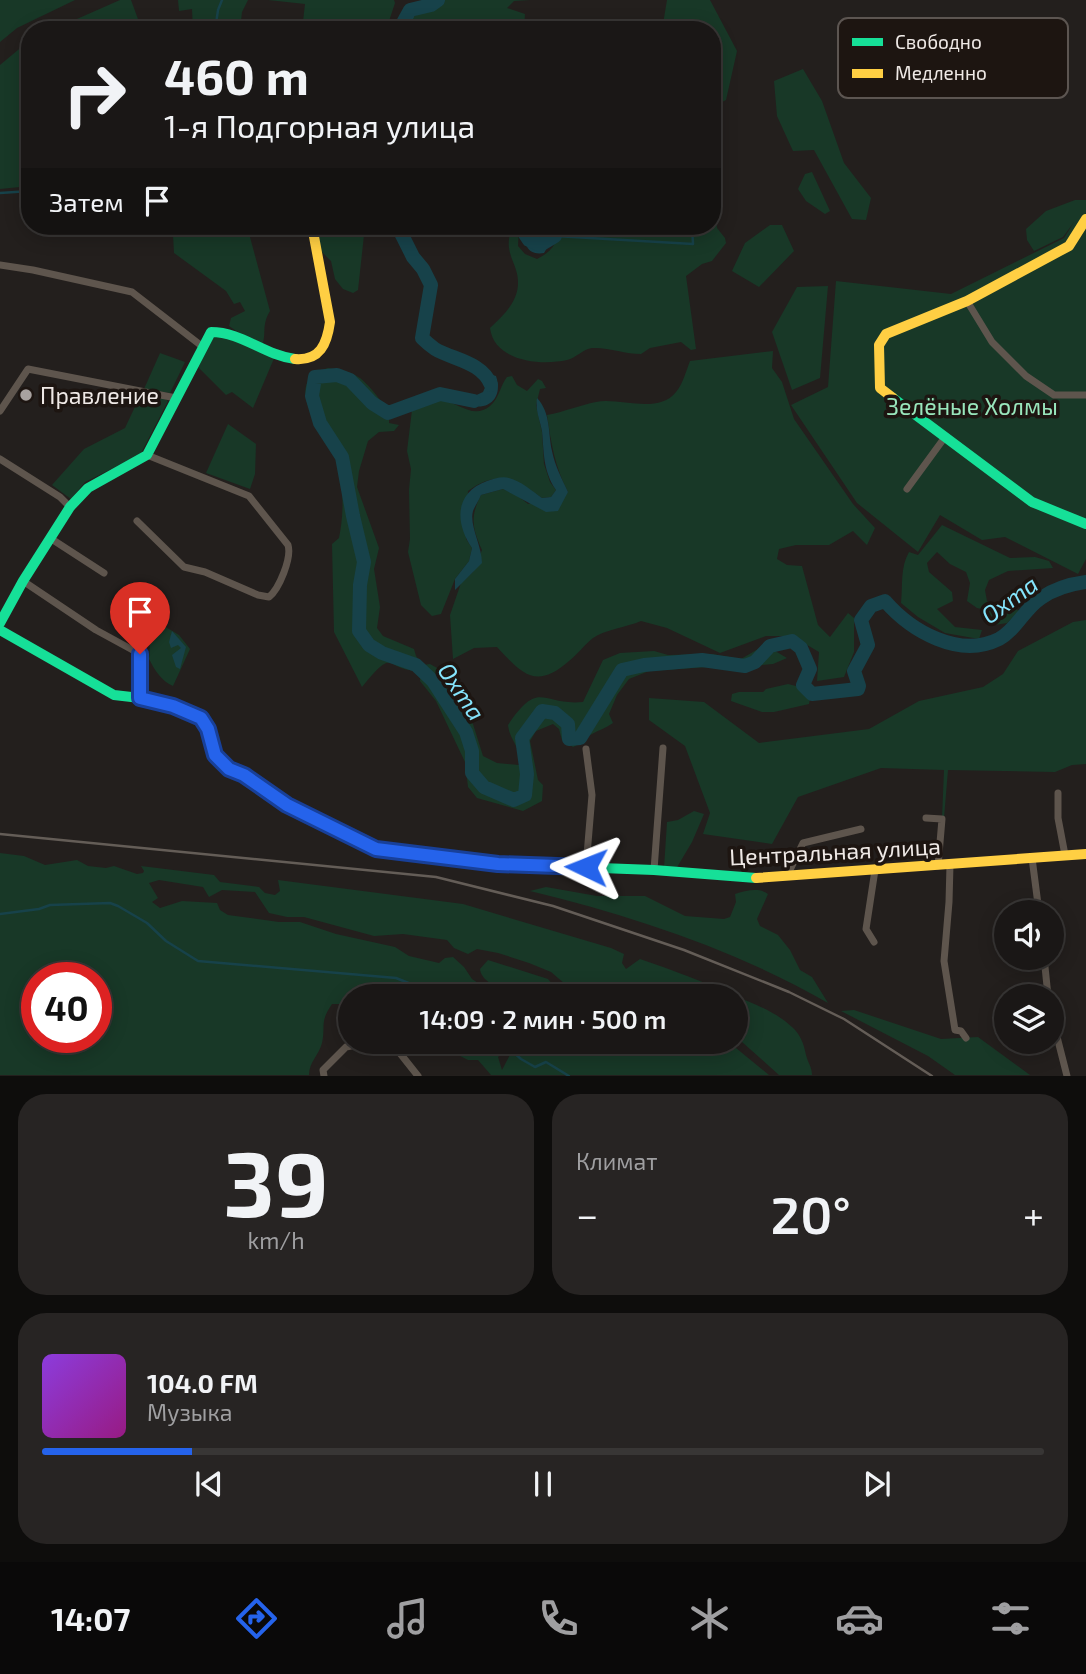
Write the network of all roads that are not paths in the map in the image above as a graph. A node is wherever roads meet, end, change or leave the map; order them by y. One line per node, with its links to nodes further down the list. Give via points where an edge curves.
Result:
1 (1086, 219): 4 (street, via 1069,246)
2 (314, 235): 5 (street, via 330,322 326,345 314,359 267,352 232,334 211,332)
3 (0, 265): 5 (street, via 132,292)
4 (967, 301): 6 (street, via 992,342 1026,376 1054,395); 9 (street, via 886,334 879,345 880,388)
5 (203, 347): 7 (street)
6 (1086, 395)
7 (176, 398): 8 (street, via 28,369); 10 (street)
8 (0, 411)
9 (945, 437): 12 (street); 15 (street, via 1032,502)
10 (147, 455): 13 (street, via 88,488); 14 (street, via 249,496 290,552 276,592 270,597 258,595 184,567)
11 (0, 460): 13 (street)
12 (906, 489)
13 (71, 507): 16 (street)
14 (137, 521)
15 (1086, 524)
16 (50, 538): 17 (street); 18 (street)
17 (104, 573)
18 (23, 581): 19 (street); 21 (street, via 140,654)
19 (0, 623)
20 (0, 630): 21 (street, via 114,695)
21 (140, 698): 32 (street, Центральная улица, via 201,718 215,755 229,769 287,805 376,849 498,864)
22 (663, 748): 33 (street)
23 (586, 749): 32 (street, via 592,795)
24 (1058, 793): 28 (street)
25 (926, 818): 31 (street, via 942,819)
26 (861, 829): 35 (street, via 803,843)
27 (1086, 853): 28 (street, Центральная улица)
28 (1065, 855): 29 (street, Центральная улица)
29 (1032, 858): 30 (street, Центральная улица); 36 (street)
30 (950, 865): 31 (street, Центральная улица); 38 (street, via 943,961 955,1030)
31 (938, 866): 34 (street, Центральная улица)
32 (586, 867): 33 (street, Центральная улица)
33 (654, 870): 35 (street, Центральная улица, via 757,878)
34 (875, 870): 35 (street, Центральная улица); 37 (street, via 866,929)
35 (788, 874)
36 (1037, 900)
37 (874, 942)
38 (966, 1038)
39 (338, 1054): 42 (street, via 323,1070)
40 (401, 1054): 43 (street)
41 (1061, 1054): 44 (street)
42 (324, 1076)
43 (418, 1076)
44 (1066, 1076)

